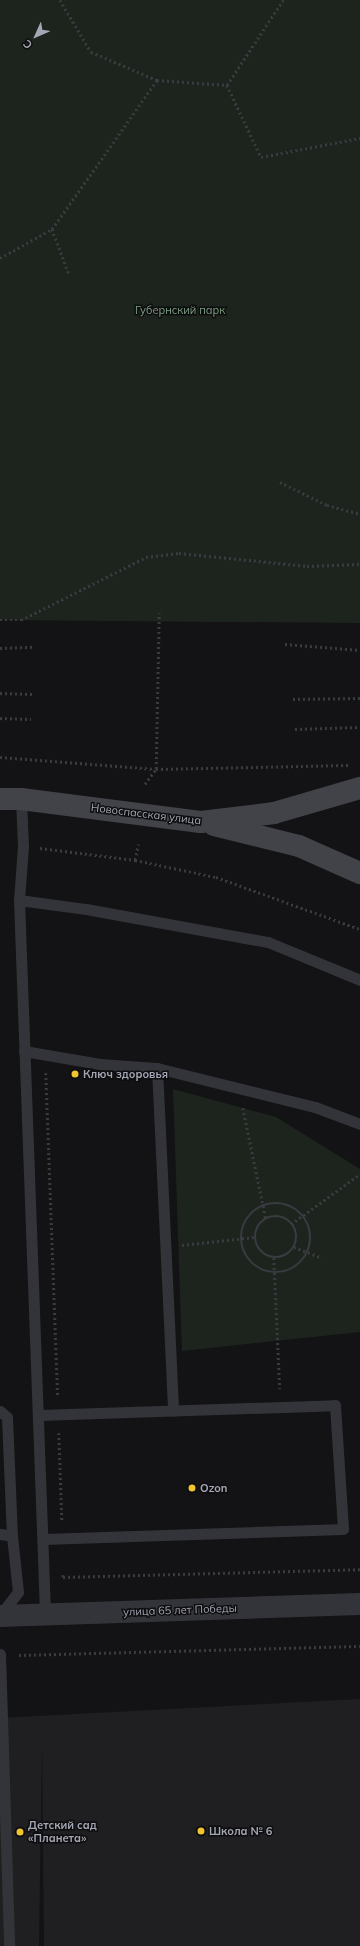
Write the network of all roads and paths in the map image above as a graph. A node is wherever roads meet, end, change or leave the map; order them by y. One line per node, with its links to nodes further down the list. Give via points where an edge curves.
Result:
1 (60, 0): 3 (path, via 91,52)
2 (283, 0): 4 (path)
3 (157, 80): 4 (path); 6 (path)
4 (227, 85): 5 (path, via 261,157)
5 (360, 138)
6 (52, 229): 7 (path); 8 (path)
7 (0, 258)
8 (69, 274)
9 (280, 482): 10 (path, via 327,505)
10 (360, 514)
11 (360, 564): 13 (path, via 307,566 180,553 146,557 21,620)
12 (159, 613): 28 (path)
13 (0, 620)
14 (285, 644): 17 (path)
15 (0, 648): 16 (path)
16 (35, 648)
17 (360, 650)
18 (0, 693): 19 (path)
19 (32, 694)
20 (360, 698): 21 (path)
21 (293, 699)
22 (0, 718): 23 (path)
23 (31, 719)
24 (360, 727): 25 (path)
25 (295, 729)
26 (0, 757): 28 (path)
27 (352, 765): 28 (path)
28 (156, 769): 29 (path)
29 (145, 784)
30 (360, 788): 33 (street, Новоспасская улица, via 274,813)
31 (0, 799): 32 (street, Новоспасская улица)
32 (21, 799): 33 (street, Новоспасская улица); 35 (lane)
33 (201, 822): 37 (street, via 299,846)
34 (138, 844): 36 (path)
35 (23, 846): 36 (path); 38 (lane)
36 (135, 860): 39 (path, via 216,877)
37 (360, 873)
38 (19, 900): 40 (lane, via 86,909 268,942); 41 (lane)
39 (360, 929)
40 (360, 980)
41 (24, 1051): 42 (lane, via 100,1064); 61 (lane)
42 (157, 1068): 43 (lane); 52 (lane)
43 (240, 1089): 44 (lane, via 314,1107); 46 (path)
44 (360, 1124)
45 (360, 1174): 47 (path)
46 (263, 1205): 47 (path, via 283,1203 294,1207); 48 (path); 51 (path, via 251,1213 244,1222)
47 (303, 1215): 49 (path); 54 (path, via 311,1236)
48 (266, 1219): 49 (path, via 279,1217); 50 (path, via 257,1229)
49 (291, 1224): 53 (path, via 296,1236)
50 (256, 1237): 51 (path); 55 (path, via 262,1253)
51 (241, 1239): 52 (path); 57 (path, via 245,1255 253,1265)
52 (166, 1246): 60 (lane)
53 (294, 1247): 54 (path); 55 (path, via 288,1254)
54 (308, 1253): 56 (path); 57 (path, via 296,1267)
55 (274, 1258): 57 (path)
56 (322, 1258)
57 (274, 1273): 58 (path)
58 (281, 1407): 60 (lane); 64 (lane, via 335,1406 343,1530)
59 (0, 1411): 63 (lane, via 7,1417)
60 (173, 1411): 61 (lane)
61 (40, 1415): 64 (lane)
62 (0, 1534): 63 (lane)
63 (12, 1536): 67 (lane, via 18,1592)
64 (44, 1539): 66 (lane)
65 (360, 1604): 66 (street, улица 65 лет Победы)
66 (46, 1614): 67 (street, улица 65 лет Победы)
67 (0, 1616)
68 (360, 1646): 69 (path)
69 (0, 1655): 70 (lane)
70 (3, 1856): 71 (lane)
71 (9, 1946)

